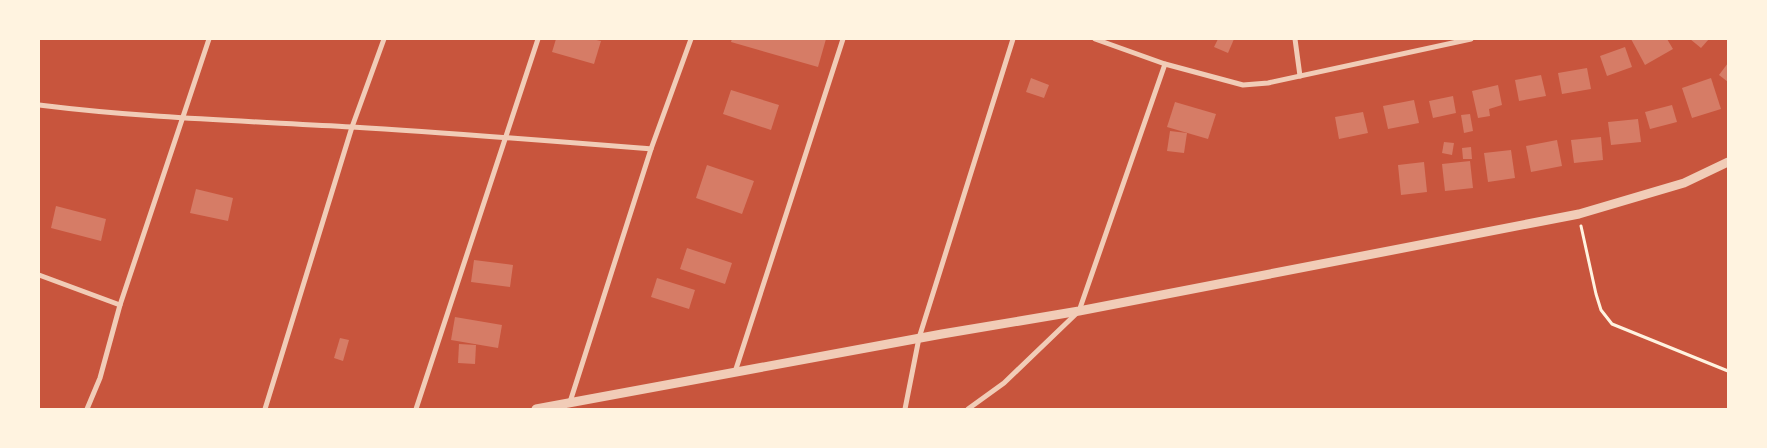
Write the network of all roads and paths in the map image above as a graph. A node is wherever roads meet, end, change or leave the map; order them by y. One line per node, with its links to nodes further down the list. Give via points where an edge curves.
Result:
1 (208, 39): 13 (street)
2 (384, 39): 14 (street)
3 (538, 39): 15 (street)
4 (691, 39): 16 (street)
5 (843, 39): 24 (street)
6 (1013, 39): 22 (street)
7 (1095, 39): 10 (street)
8 (1295, 39): 11 (street)
9 (1471, 39): 11 (street)
10 (1165, 64): 11 (street, via 1243,85); 21 (street)
11 (1300, 76)
12 (39, 105): 13 (street)
13 (183, 119): 14 (street); 20 (street)
14 (352, 127): 15 (street); 27 (street)
15 (506, 138): 16 (street); 28 (street)
16 (650, 149): 25 (street)
17 (1728, 162): 18 (street, via 1684,183)
18 (1579, 214): 21 (street); 23 (path, via 1596,294 1601,310 1612,324)
19 (39, 275): 20 (street)
20 (120, 305): 26 (street, via 100,378)
21 (1079, 311): 22 (street); 31 (street, via 1004,383)
22 (919, 338): 24 (street); 30 (street)
23 (1728, 371)
24 (735, 372): 25 (street)
25 (570, 403): 29 (street)
26 (86, 409)
27 (265, 409)
28 (416, 409)
29 (536, 409)
30 (905, 409)
31 (968, 409)

